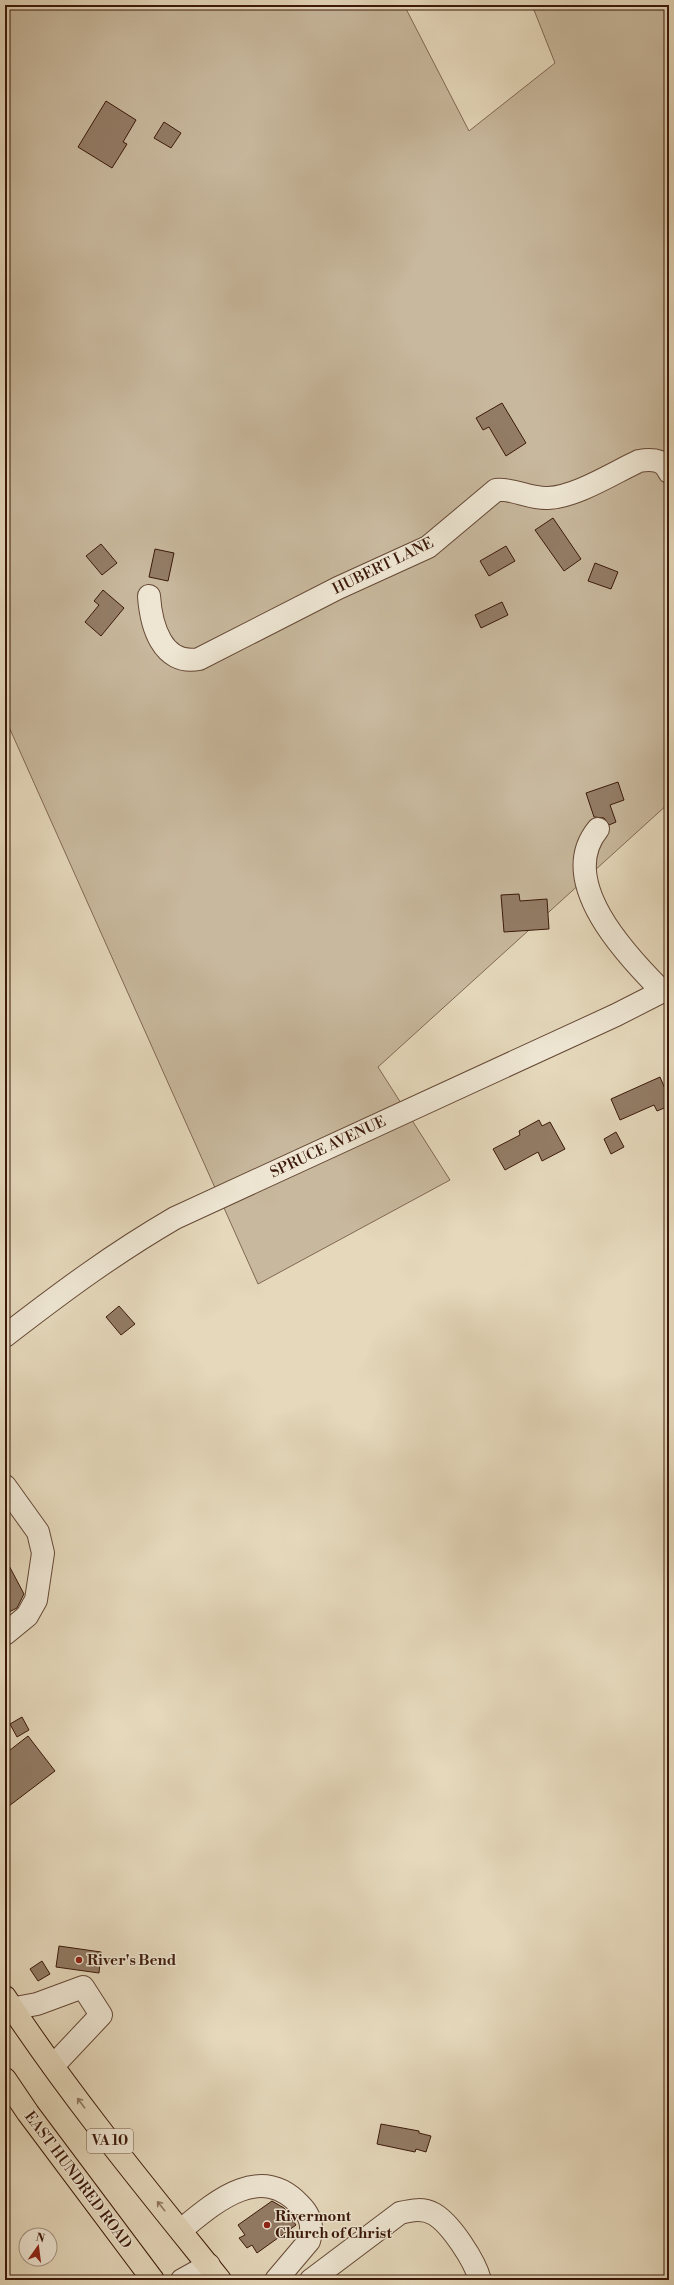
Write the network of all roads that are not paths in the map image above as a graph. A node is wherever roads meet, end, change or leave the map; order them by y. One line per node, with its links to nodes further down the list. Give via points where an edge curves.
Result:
1 (669, 472): 2 (street, HUBERT LANE, via 660,462 650,459 639,461 564,496 546,498 505,489 496,490 428,547 338,588 199,659 188,661 176,658 168,652 154,624)
2 (149, 596)
3 (598, 829): 4 (street, via 587,846 584,860 585,875 592,897 605,924 620,945)
4 (666, 990): 5 (street, SPRUCE AVENUE, via 175,1218 126,1246 79,1278)
5 (5, 1336)
6 (5, 1486): 7 (street, via 38,1532 43,1553 36,1600 27,1616)
7 (5, 1634)
8 (7, 2005): 9 (highway, VA 10); 9 (street, via 37,2004 83,1987 101,2015)
9 (53, 2066): 11 (highway, VA 10, one-way to 9)
10 (5, 2079): 13 (highway, EAST HUNDRED ROAD)
11 (181, 2230): 12 (highway, VA 10); 15 (street, via 218,2201 241,2190 263,2186 279,2188 305,2210 312,2225 312,2233)
12 (214, 2273): 14 (street)
13 (153, 2280)
14 (182, 2280)
15 (276, 2280)
16 (311, 2280): 17 (street, via 400,2214 412,2210 424,2210 435,2215 452,2232 468,2254)
17 (480, 2280)

